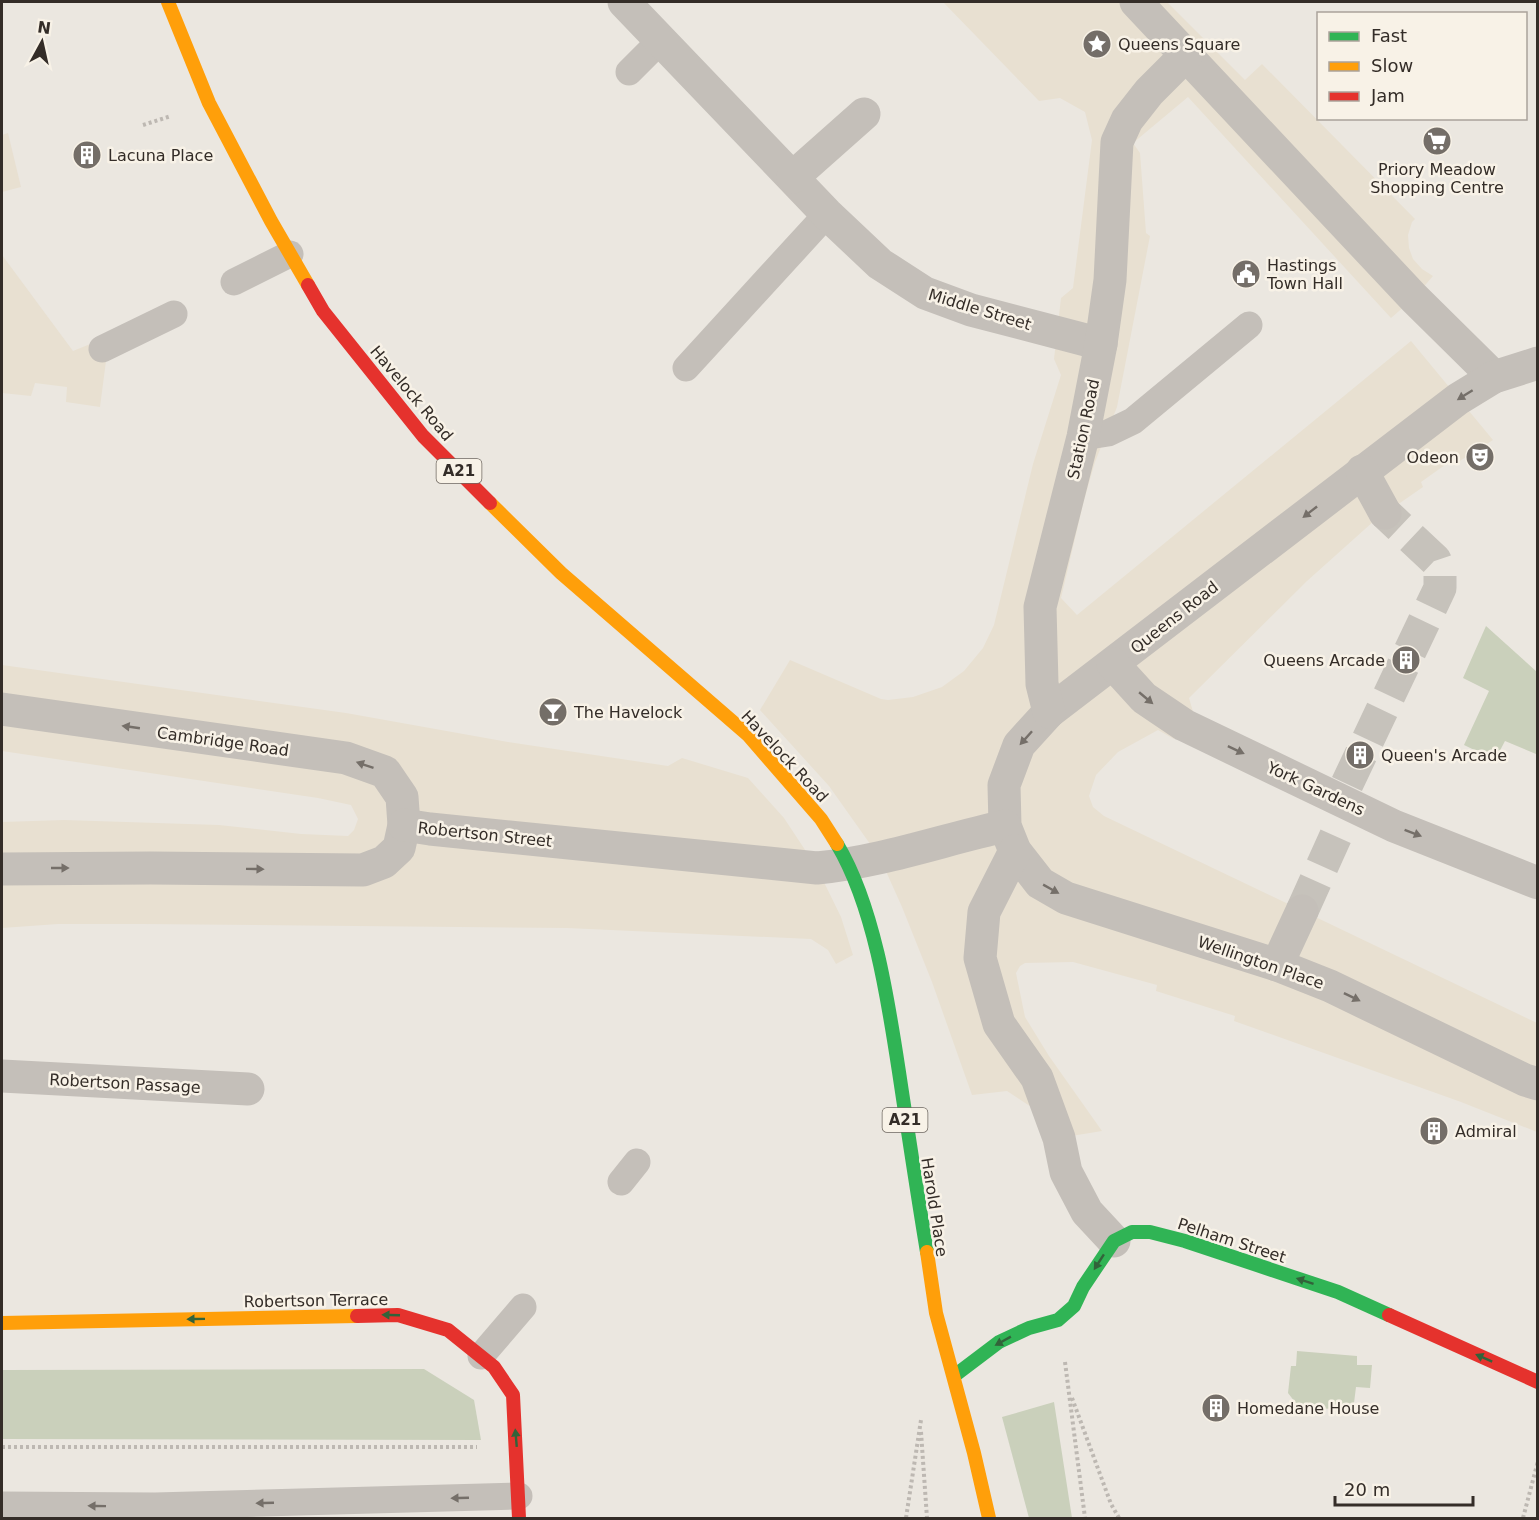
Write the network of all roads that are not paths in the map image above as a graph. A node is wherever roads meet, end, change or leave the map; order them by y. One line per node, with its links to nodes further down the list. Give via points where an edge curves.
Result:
1 (168, 2): 10 (main road, Havelock Road / A21, via 209,103)
2 (624, 2): 4 (street, Middle Street)
3 (1136, 2): 5 (street)
4 (661, 40): 6 (lane); 8 (street, Middle Street)
5 (1187, 54): 14 (street, Station Road, via 1149,92 1127,120 1117,142 1110,280); 18 (street, via 1414,298)
6 (629, 72)
7 (864, 114): 8 (street)
8 (793, 177): 9 (street, Middle Street)
9 (827, 213): 14 (street, Middle Street, via 880,264 925,293 971,310); 17 (lane)
10 (290, 254): 11 (lane); 27 (main road, Havelock Road / A21, via 322,311 423,436 561,573 747,735 821,819)
11 (234, 282)
12 (174, 314): 15 (lane)
13 (1249, 325): 19 (lane, via 1133,421 1108,433)
14 (1101, 344): 19 (street, Station Road)
15 (102, 349)
16 (1538, 363): 18 (street, Queens Road)
17 (687, 368)
18 (1494, 377): 20 (street, Queens Road, one-way to 20)
19 (1083, 437): 24 (street, Station Road, via 1040,607 1042,684)
20 (1362, 471): 21 (street); 22 (street, Queens Road, one-way to 22)
21 (1385, 513)
22 (1113, 664): 24 (street, Queens Road); 29 (street, York Gardens, one-way to 29, via 1144,698 1184,725 1394,826)
23 (2, 709): 25 (street, Cambridge Road, one-way to 23, via 402,797 385,772 346,758)
24 (1048, 712): 26 (street, Queens Road, one-way to 26, via 1019,745 1004,785)
25 (404, 825): 27 (street, Robertson Street, via 817,868); 28 (street, Robertson Street, one-way to 25, via 363,870 384,862 399,848)
26 (1010, 839): 27 (street); 31 (street, Wellington Place, one-way to 31, via 1040,883 1066,898); 35 (street, via 984,912 980,958 999,1024 1037,1078 1059,1138 1066,1172 1087,1212)
27 (849, 865): 39 (main road, Harold Place / A21, via 876,947 936,1312)
28 (2, 869)
29 (1538, 883)
30 (1302, 911): 31 (street)
31 (1277, 965): 33 (street, Wellington Place, one-way to 33)
32 (2, 1076): 34 (street, Robertson Passage)
33 (1538, 1084)
34 (248, 1089)
35 (1114, 1240): 39 (main road, one-way to 39, via 1074,1306 1058,1320 999,1342); 40 (main road, Pelham Street, one-way to 35, via 1338,1292 1150,1232 1132,1232)
36 (523, 1306): 38 (lane)
37 (2, 1323): 38 (main road, Robertson Terrace, one-way to 37, via 448,1330 398,1315)
38 (481, 1356): 42 (main road, Robertson Terrace, one-way to 38, via 513,1395 494,1367)
39 (954, 1376): 44 (main road, Harold Place / A21)
40 (1538, 1382)
41 (2, 1505): 43 (lane, one-way to 41)
42 (519, 1507): 43 (lane, one-way to 43)
43 (155, 1512)
44 (989, 1518)

